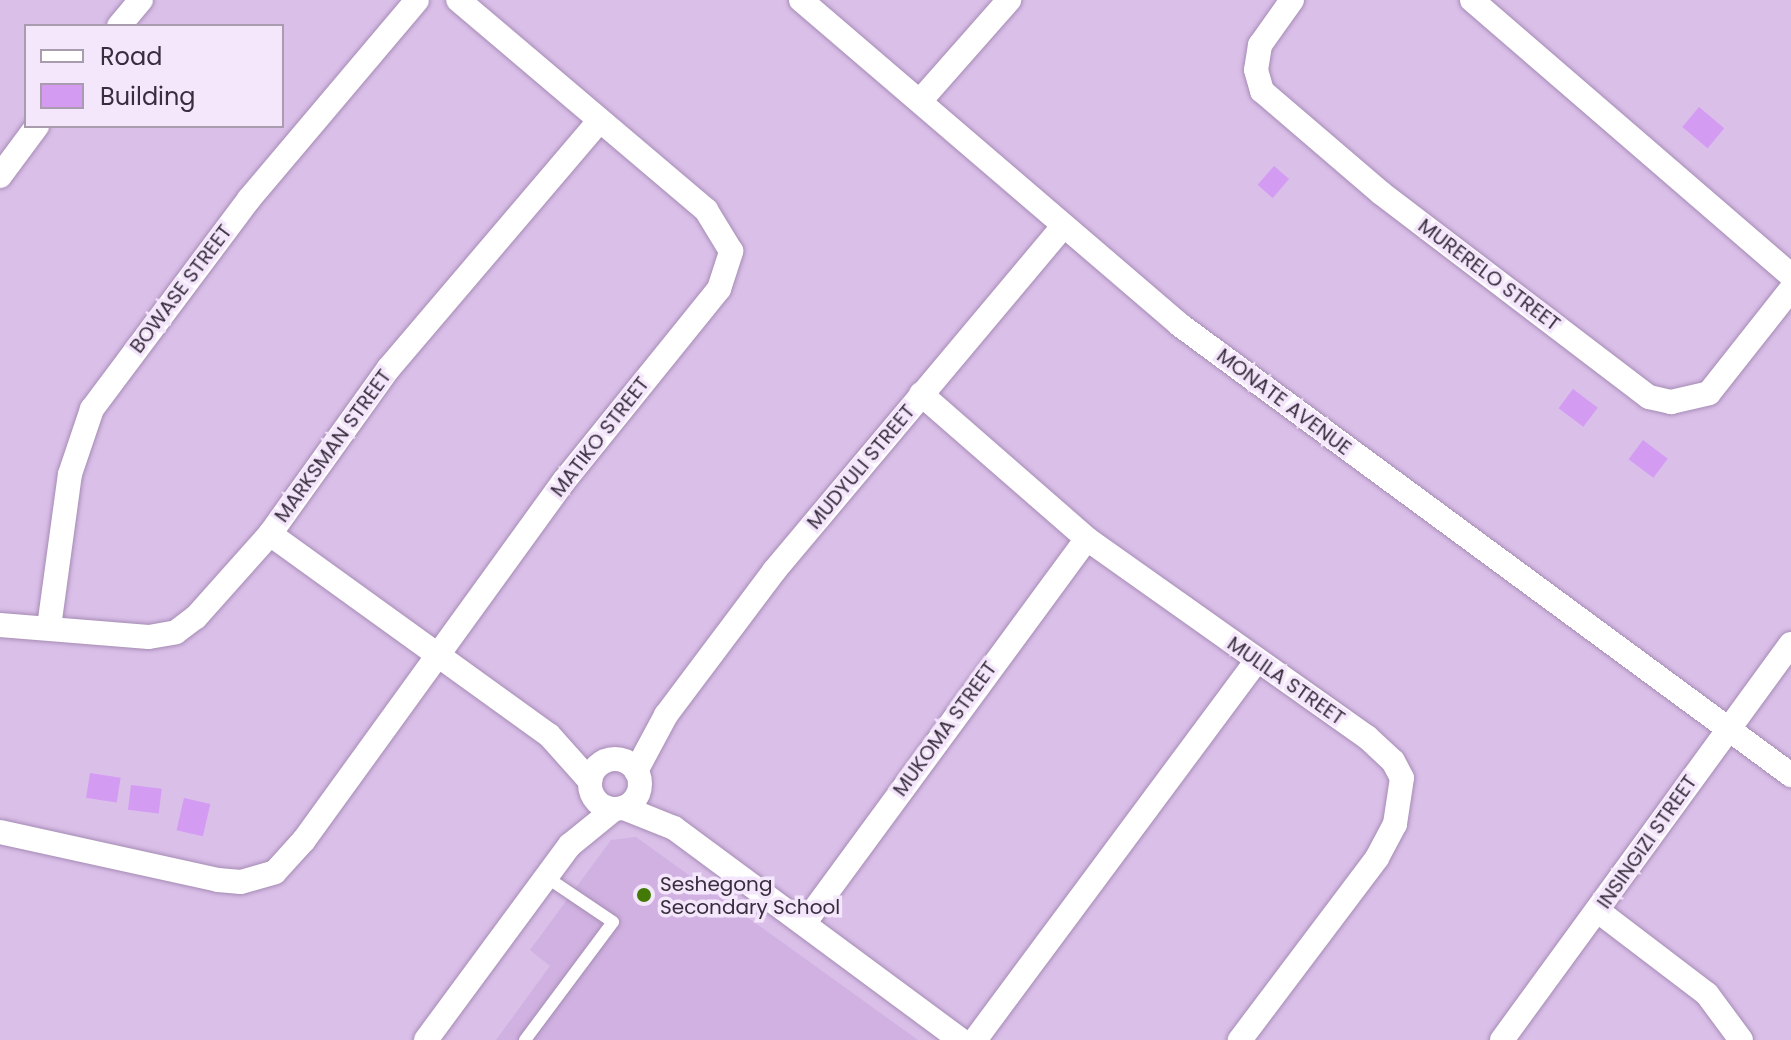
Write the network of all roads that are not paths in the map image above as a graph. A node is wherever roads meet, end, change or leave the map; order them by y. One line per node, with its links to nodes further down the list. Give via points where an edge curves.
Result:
1 (141, 0): 8 (street)
2 (417, 0): 20 (street, BOWASE STREET, via 249,199 92,409 70,474)
3 (458, 0): 10 (street, MATIKO STREET)
4 (801, 0): 9 (street, MONATE AVENUE)
5 (1009, 0): 9 (street)
6 (1292, 0): 15 (street, MURERELO STREET, via 1260,45 1256,70 1262,91 1381,193 1649,397 1671,402 1709,393)
7 (1472, 0): 14 (street)
8 (121, 24)
9 (920, 101): 13 (street, MONATE AVENUE)
10 (599, 121): 17 (street, MARKSMAN STREET, via 389,368); 22 (street, MATIKO STREET, via 706,210 728,239 730,266 719,289 564,481)
11 (36, 128): 12 (street)
12 (0, 176)
13 (1063, 226): 16 (street, MUDYULI STREET); 25 (street, MONATE AVENUE, via 1180,325)
14 (1791, 275)
15 (1791, 289)
16 (921, 394): 18 (street, MULILA STREET); 24 (street, MUDYULI STREET, via 774,571)
17 (270, 534): 20 (street, MARKSMAN STREET, via 196,617 176,632 149,637); 22 (street)
18 (1087, 539): 23 (street, MULILA STREET); 37 (street, MUKOMA STREET, via 938,734)
19 (0, 625): 20 (street, MARKSMAN STREET)
20 (49, 627)
21 (1791, 644): 25 (street, INSINGIZI STREET)
22 (439, 652): 26 (street); 33 (street, MATIKO STREET, via 287,860 257,878 218,880)
23 (1256, 661): 41 (street); 42 (street, MULILA STREET, via 1393,761 1402,778 1401,799 1377,858)
24 (666, 715): 27 (street, MUDYULI STREET); 29 (street, MUDYULI STREET)
25 (1728, 728): 28 (street, MONATE AVENUE); 36 (street, INSINGIZI STREET)
26 (549, 735): 27 (street); 30 (street)
27 (609, 760): 29 (street); 30 (street, MUDYULI STREET)
28 (1791, 775)
29 (638, 779): 31 (street, MUDYULI STREET); 32 (street)
30 (590, 785): 31 (street, via 598,803); 34 (street)
31 (618, 809): 32 (street); 34 (street)
32 (674, 828): 37 (street)
33 (0, 832)
34 (570, 845): 35 (street)
35 (546, 877): 38 (street); 39 (lane, via 613,922)
36 (1598, 911): 43 (street, INSINGIZI STREET); 44 (street, via 1707,994)
37 (806, 921): 40 (street)
38 (426, 1040)
39 (525, 1040)
40 (961, 1040)
41 (975, 1040)
42 (1240, 1040)
43 (1502, 1040)
44 (1741, 1040)

